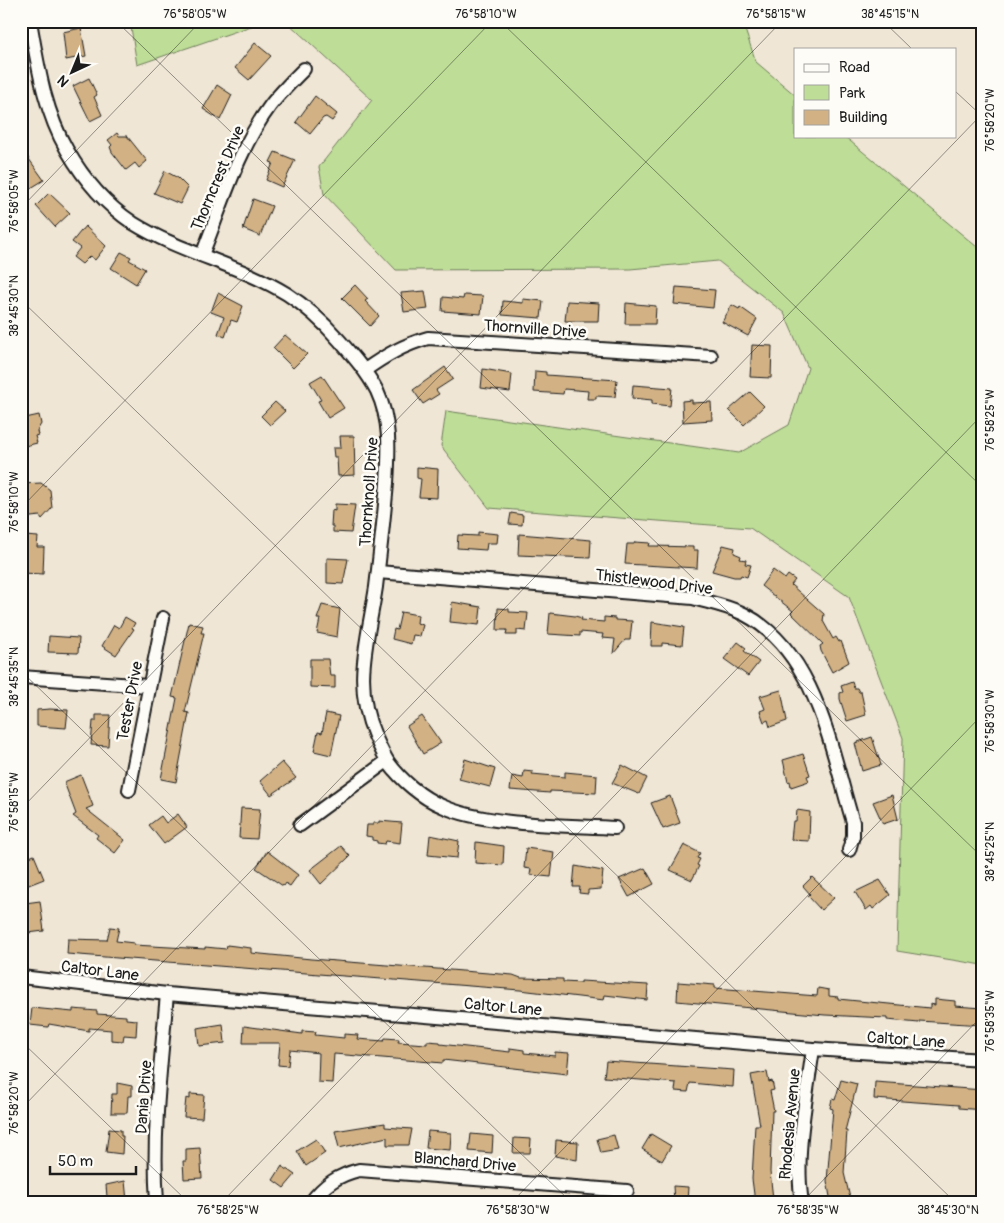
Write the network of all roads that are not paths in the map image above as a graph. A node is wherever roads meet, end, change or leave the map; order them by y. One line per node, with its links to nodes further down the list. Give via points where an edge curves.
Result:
1 (30, 21): 3 (street, Thornknoll Drive, via 45,99 66,147 83,173 130,221)
2 (304, 69): 3 (street, Thorncrest Drive, via 270,106 247,145)
3 (202, 255): 5 (street, Thornknoll Drive, via 288,294 328,327)
4 (711, 356): 5 (street, Thornville Drive, via 428,338 390,353)
5 (365, 370): 6 (street, Thornknoll Drive, via 379,398 388,429)
6 (378, 572): 10 (street, Thornknoll Drive, via 363,660 362,688 372,728); 14 (street, Thistlewood Drive, via 693,598 745,614 781,642 793,656 813,695 853,822)
7 (163, 618): 9 (street, Tester Drive)
8 (21, 677): 9 (street)
9 (148, 686): 11 (street, Tester Drive)
10 (388, 761): 12 (street); 13 (street, Thornknoll Drive, via 428,798 455,812 504,820)
11 (129, 790)
12 (300, 825)
13 (615, 828)
14 (849, 850)
15 (21, 977): 16 (street, Caltor Lane)
16 (167, 994): 17 (street, Caltor Lane); 20 (street, Dania Drive, via 156,1119 154,1168)
17 (813, 1049): 18 (street, Caltor Lane); 22 (street, Rhodesia Avenue, via 800,1156)
18 (983, 1060)
19 (627, 1192): 21 (street, Blanchard Drive, via 359,1170 336,1178)
20 (157, 1202)
21 (311, 1202)
22 (802, 1202)

